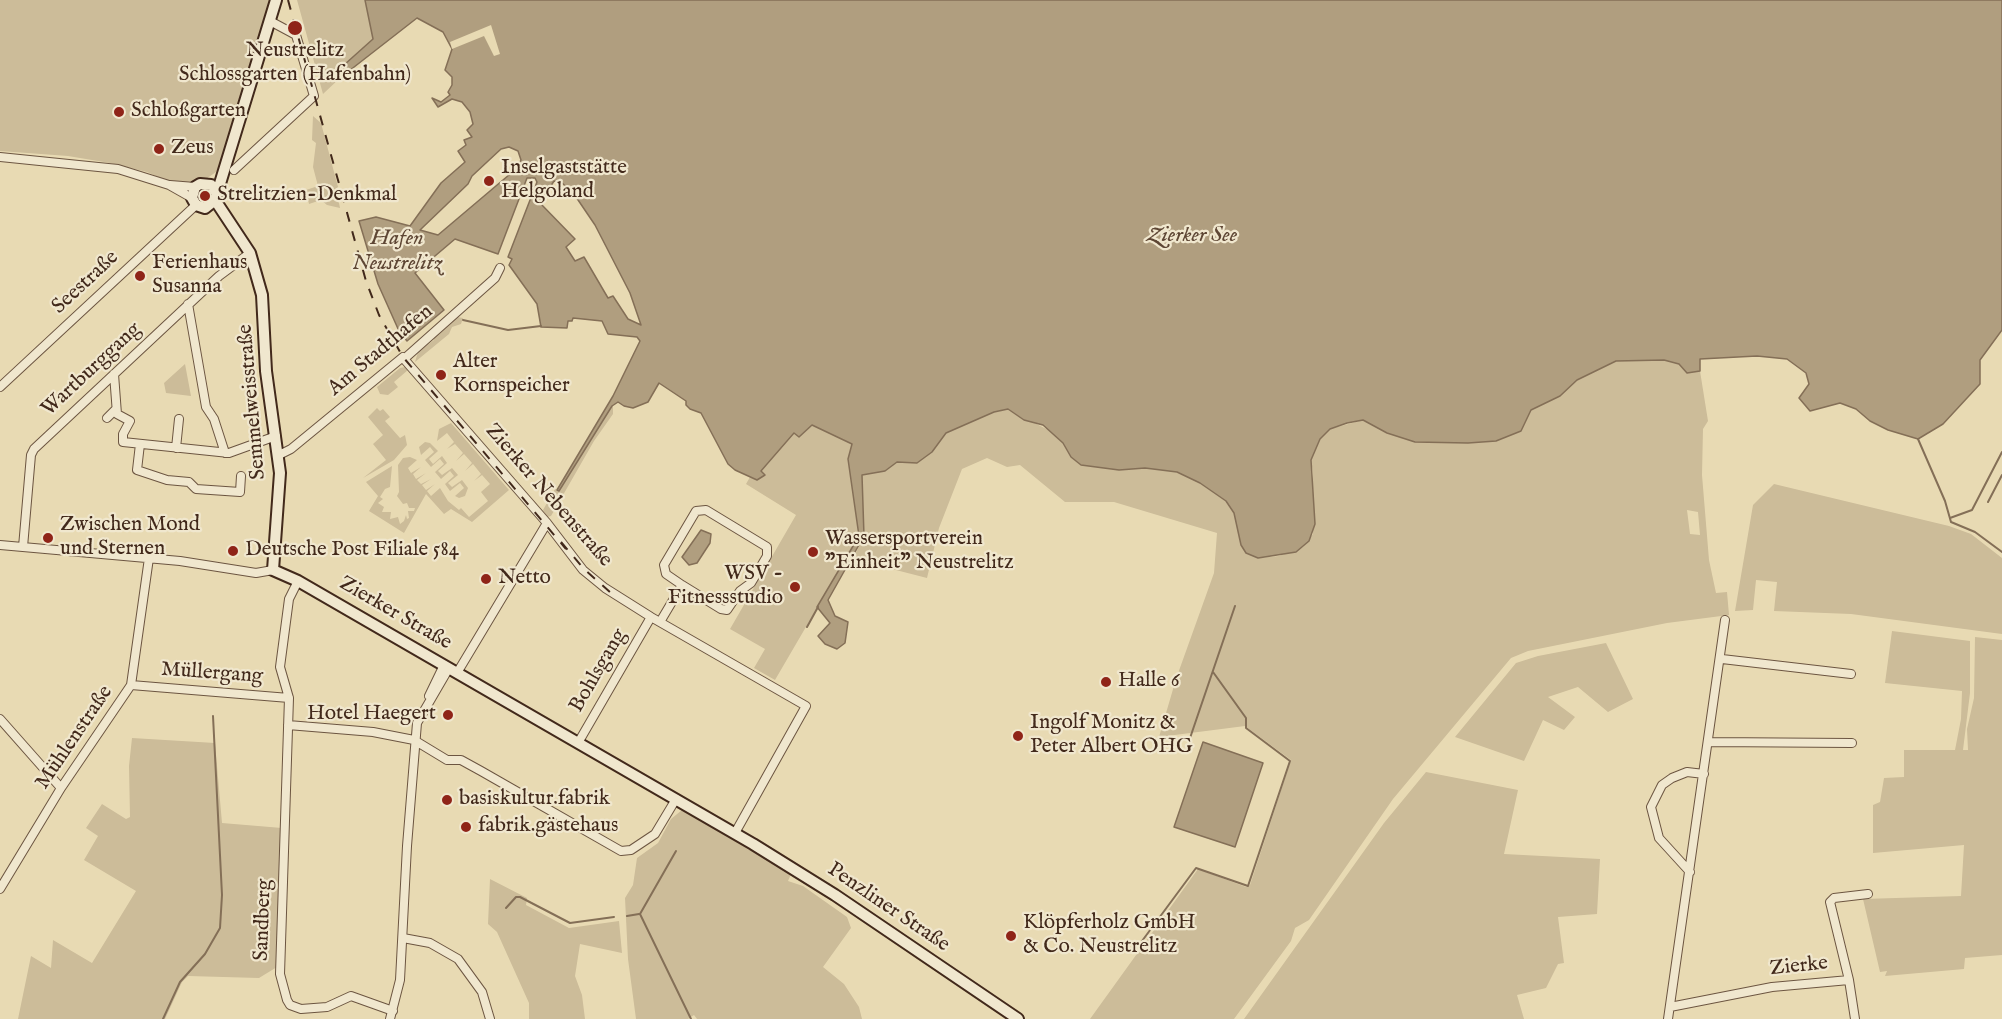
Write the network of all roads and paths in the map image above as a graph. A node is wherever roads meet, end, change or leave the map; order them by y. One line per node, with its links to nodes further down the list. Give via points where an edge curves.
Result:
1 (276, 0): 2 (main road)
2 (270, 21): 4 (main road); 4 (street, via 296,35 314,96)
3 (0, 157): 6 (street, via 109,167 169,185)
4 (229, 170): 5 (main road)
5 (214, 192): 6 (main road); 6 (main road, via 200,184); 7 (main road, Semmelweisstraße)
6 (197, 200): 7 (main road, Semmelweisstraße); 13 (street, Seestraße)
7 (240, 234): 8 (main road, Semmelweisstraße)
8 (250, 253): 10 (street, Wartburggang); 17 (main road, Semmelweisstraße, via 262,295 266,370)
9 (500, 268): 11 (street, Am Stadthafen, via 495,278)
10 (188, 304): 12 (street, Wartburggang); 20 (street, via 206,407)
11 (404, 359): 21 (street, Am Stadthafen); 23 (street, Zierker Nebenstraße)
12 (114, 374): 14 (street); 25 (street, Wartburggang, via 34,449)
13 (0, 387)
14 (116, 409): 15 (street); 18 (street, via 120,417 130,422 123,442)
15 (107, 418)
16 (179, 419): 19 (street)
17 (276, 436): 20 (street); 21 (main road, Semmelweisstraße)
18 (140, 444): 19 (street); 22 (street, via 137,470 189,482 196,489 240,492)
19 (176, 448): 20 (street)
20 (225, 453)
21 (279, 455): 27 (main road, Semmelweisstraße, via 280,499)
22 (241, 476)
23 (547, 523): 30 (street, Zierker Nebenstraße, via 583,570); 34 (street, Sandberg)
24 (0, 545): 25 (street, Zierker Straße)
25 (23, 547): 26 (street, Zierker Straße)
26 (149, 558): 27 (street, Zierker Straße, via 256,573); 36 (street, Mühlenstraße)
27 (273, 570): 28 (main road, Zierker Straße)
28 (296, 585): 34 (main road, Zierker Straße); 37 (street, Sandberg, via 289,599 280,667)
29 (682, 585): 29 (street, via 666,574 663,567 698,510 706,510 767,547 767,556 751,583 740,591 728,610); 32 (street)
30 (651, 616): 32 (street, Zierker Nebenstraße); 42 (street, Bohlsgang)
31 (1725, 620): 33 (street)
32 (660, 622): 47 (street, Zierker Nebenstraße, via 806,705)
33 (1722, 659): 35 (street); 41 (street)
34 (450, 669): 40 (street, Sandberg, via 428,701); 42 (main road, Zierker Straße)
35 (1851, 674)
36 (131, 685): 37 (street, Müllergang); 45 (street, Mühlenstraße)
37 (289, 698): 39 (street, Sandberg)
38 (0, 719): 45 (street)
39 (288, 725): 40 (street, via 374,732); 54 (street, Sandberg, via 280,974 287,1000 301,1010 313,1011 351,996)
40 (414, 740): 46 (street, via 447,760 462,760 621,851 631,850 655,834); 51 (street, Sandberg)
41 (1709, 742): 43 (street); 44 (street)
42 (578, 743): 46 (main road, Zierker Straße)
43 (1852, 743)
44 (1704, 774): 48 (street); 48 (street, via 1688,772 1672,778 1662,785 1652,807 1659,838)
45 (61, 788): 49 (street, Mühlenstraße)
46 (676, 799): 47 (main road, Zierker Straße)
47 (735, 833): 56 (main road, Penzliner Straße, via 805,875)
48 (1690, 872): 53 (street)
49 (0, 889)
50 (1868, 894): 52 (street, Zierke, via 1834,898 1830,902)
51 (403, 938): 54 (street, Sandberg); 55 (street, via 446,950 458,959 482,992)
52 (1849, 980): 53 (street, Zierke, via 1772,987); 58 (street)
53 (1670, 1007): 57 (street)
54 (392, 1015)
55 (490, 1019)
56 (1018, 1019)
57 (1668, 1019)
58 (1855, 1019)

